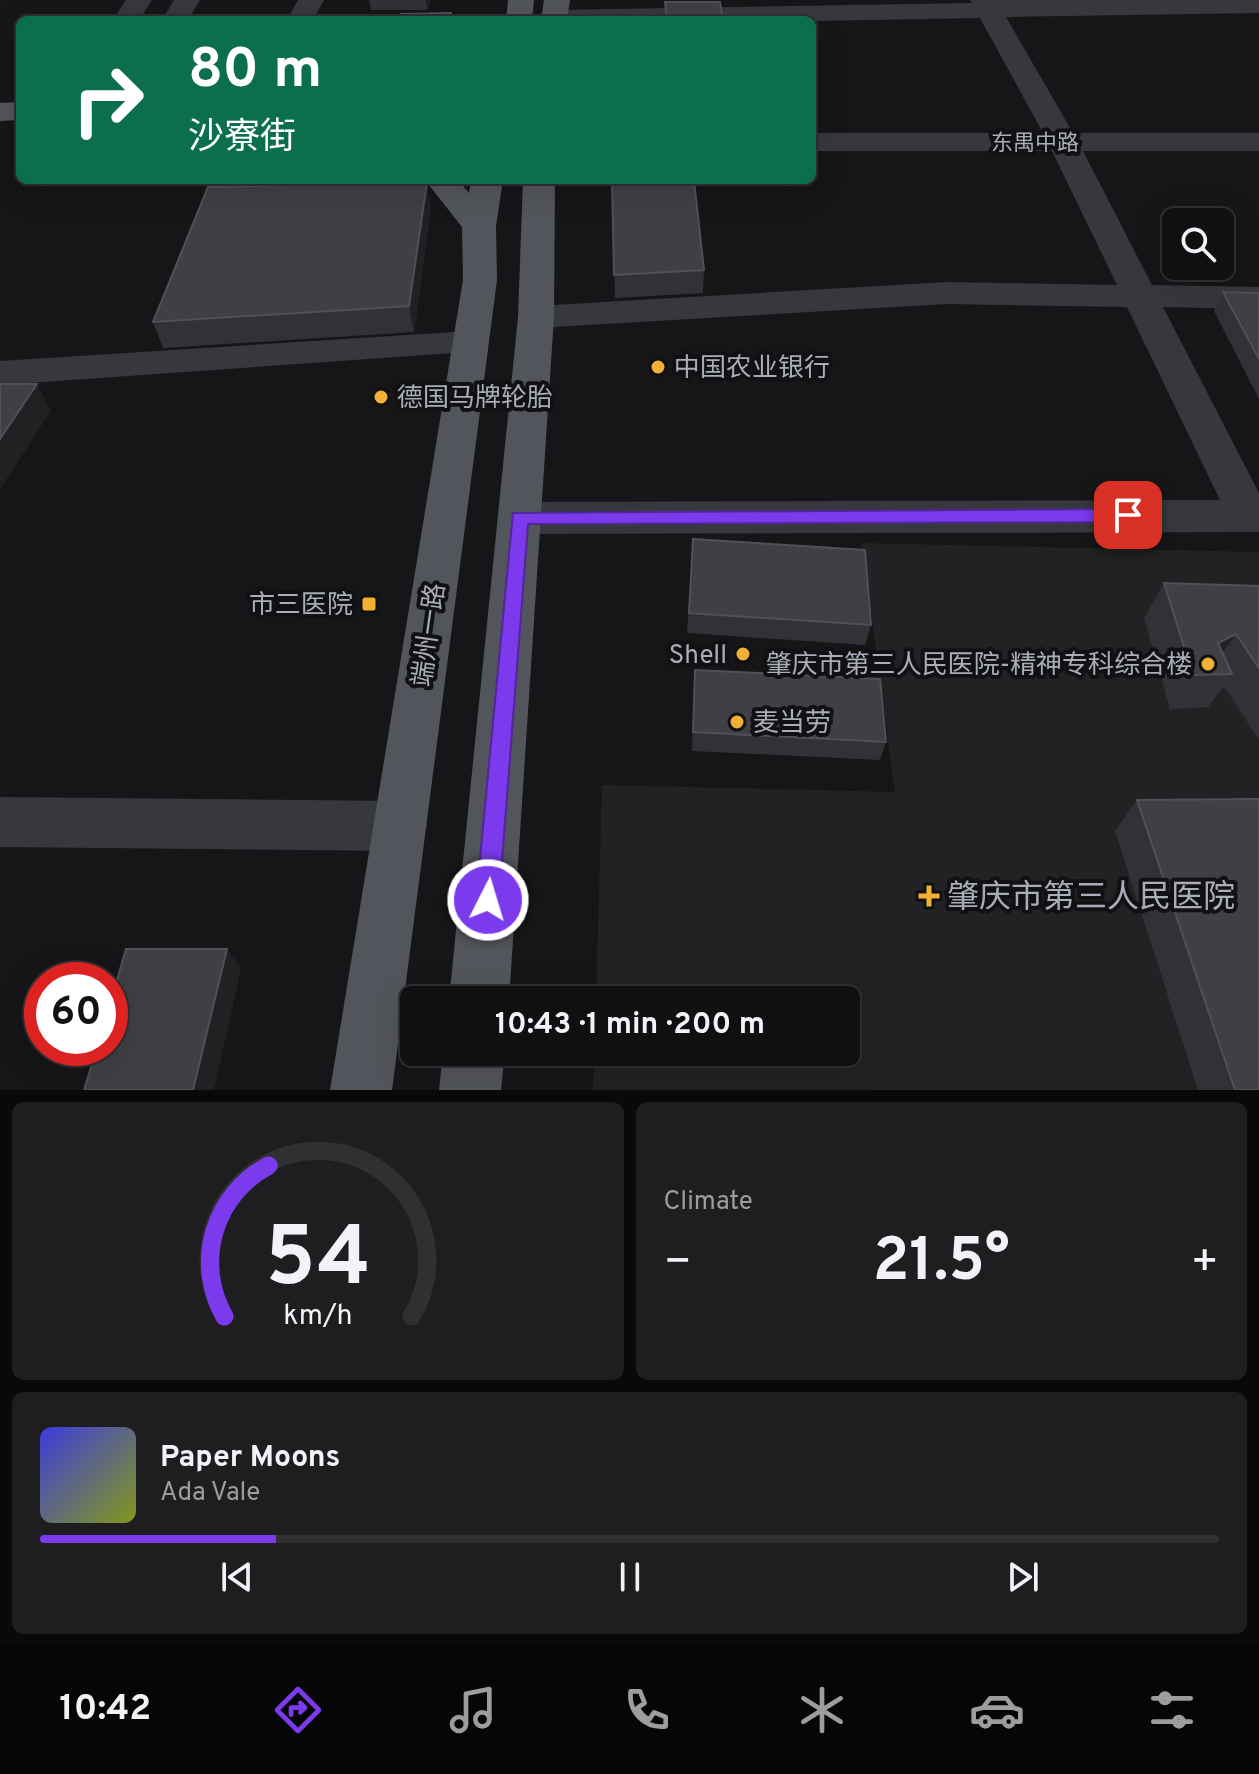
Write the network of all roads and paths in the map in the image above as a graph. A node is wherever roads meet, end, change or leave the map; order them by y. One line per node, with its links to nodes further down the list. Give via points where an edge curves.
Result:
1 (986, 5): 2 (street); 3 (street); 5 (street)
2 (1259, 5)
3 (555, 13)
4 (816, 142): 5 (street, 东禺中路)
5 (1063, 142): 6 (street, 东禺中路); 12 (street)
6 (1259, 142)
7 (444, 184): 10 (main road)
8 (486, 184): 10 (main road, 端州一路)
9 (539, 184): 13 (main road)
10 (479, 226): 11 (main road, 端州一路)
11 (480, 280): 13 (main road); 15 (main road, 端州一路)
12 (1140, 296): 13 (street); 14 (street); 17 (street)
13 (536, 298): 18 (main road)
14 (1259, 298)
15 (470, 343): 16 (street); 20 (main road, 端州一路)
16 (0, 373)
17 (1254, 515): 18 (street)
18 (519, 518): 21 (main road)
19 (0, 822): 20 (street)
20 (400, 826): 23 (main road, 端州一路)
21 (480, 986)
22 (473, 1066): 24 (main road)
23 (361, 1090)
24 (470, 1090)

